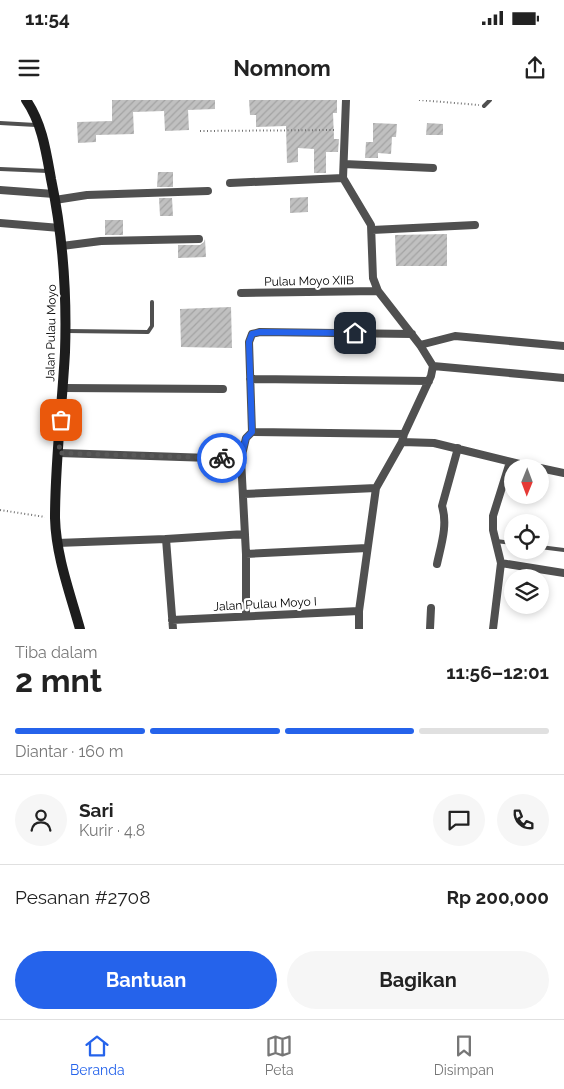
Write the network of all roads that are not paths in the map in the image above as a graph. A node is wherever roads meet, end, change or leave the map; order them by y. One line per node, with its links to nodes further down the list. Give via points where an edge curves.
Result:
1 (26, 100): 6 (street, Jalan Pulau Moyo)
2 (346, 100): 7 (street)
3 (490, 100): 4 (lane)
4 (484, 106)
5 (0, 123): 6 (lane)
6 (39, 125): 10 (street, Jalan Pulau Moyo)
7 (344, 164): 8 (street); 11 (street)
8 (433, 168)
9 (0, 169): 10 (lane)
10 (50, 171): 15 (street, Jalan Pulau Moyo)
11 (343, 178): 12 (street); 19 (street)
12 (230, 183)
13 (0, 190): 15 (street)
14 (208, 190): 15 (street)
15 (55, 197): 18 (street, Jalan Pulau Moyo)
16 (0, 223): 18 (street)
17 (475, 225): 19 (street)
18 (60, 228): 21 (street, Jalan Pulau Moyo)
19 (377, 230): 22 (street, via 371,258)
20 (199, 239): 21 (street, via 101,241)
21 (62, 246): 25 (street, Jalan Pulau Moyo)
22 (378, 291): 23 (street, Pulau Moyo XIIB); 26 (street)
23 (241, 294)
24 (152, 302): 25 (lane, via 152,326 148,332)
25 (65, 331): 33 (street, Jalan Pulau Moyo)
26 (412, 334): 27 (street); 31 (street, via 255,332 249,342)
27 (420, 345): 28 (street, via 454,336); 29 (street)
28 (564, 346)
29 (433, 366): 30 (street); 32 (street)
30 (564, 378)
31 (250, 379): 32 (street); 35 (street)
32 (429, 381): 36 (street)
33 (63, 388): 34 (street); 39 (street, Jalan Pulau Moyo)
34 (222, 389)
35 (252, 432): 36 (street); 40 (street, via 246,438)
36 (404, 434): 37 (street)
37 (409, 442): 38 (street); 45 (street)
38 (458, 448): 41 (street); 57 (street, via 442,506 445,524)
39 (59, 453): 40 (street); 51 (street, Jalan Pulau Moyo, via 55,518)
40 (241, 459): 46 (street)
41 (504, 460)
42 (549, 470): 43 (street)
43 (564, 473)
44 (504, 481): 49 (street, via 493,516)
45 (376, 488): 46 (street); 52 (street)
46 (244, 494): 47 (street)
47 (245, 534): 48 (street); 55 (street)
48 (166, 539): 51 (street); 62 (street)
49 (496, 541): 50 (lane); 56 (street)
50 (504, 542)
51 (57, 543): 63 (street, Jalan Pulau Moyo)
52 (367, 548): 55 (street); 60 (street)
53 (549, 548): 54 (lane)
54 (564, 550)
55 (246, 554): 61 (street)
56 (501, 563): 58 (street); 67 (street)
57 (437, 564)
58 (564, 573)
59 (431, 608): 66 (street)
60 (358, 611): 61 (street, Jalan Pulau Moyo I); 65 (street)
61 (246, 616): 62 (street, Jalan Pulau Moyo I)
62 (172, 620): 64 (street)
63 (80, 629)
64 (173, 629)
65 (359, 629)
66 (430, 629)
67 (493, 629)

